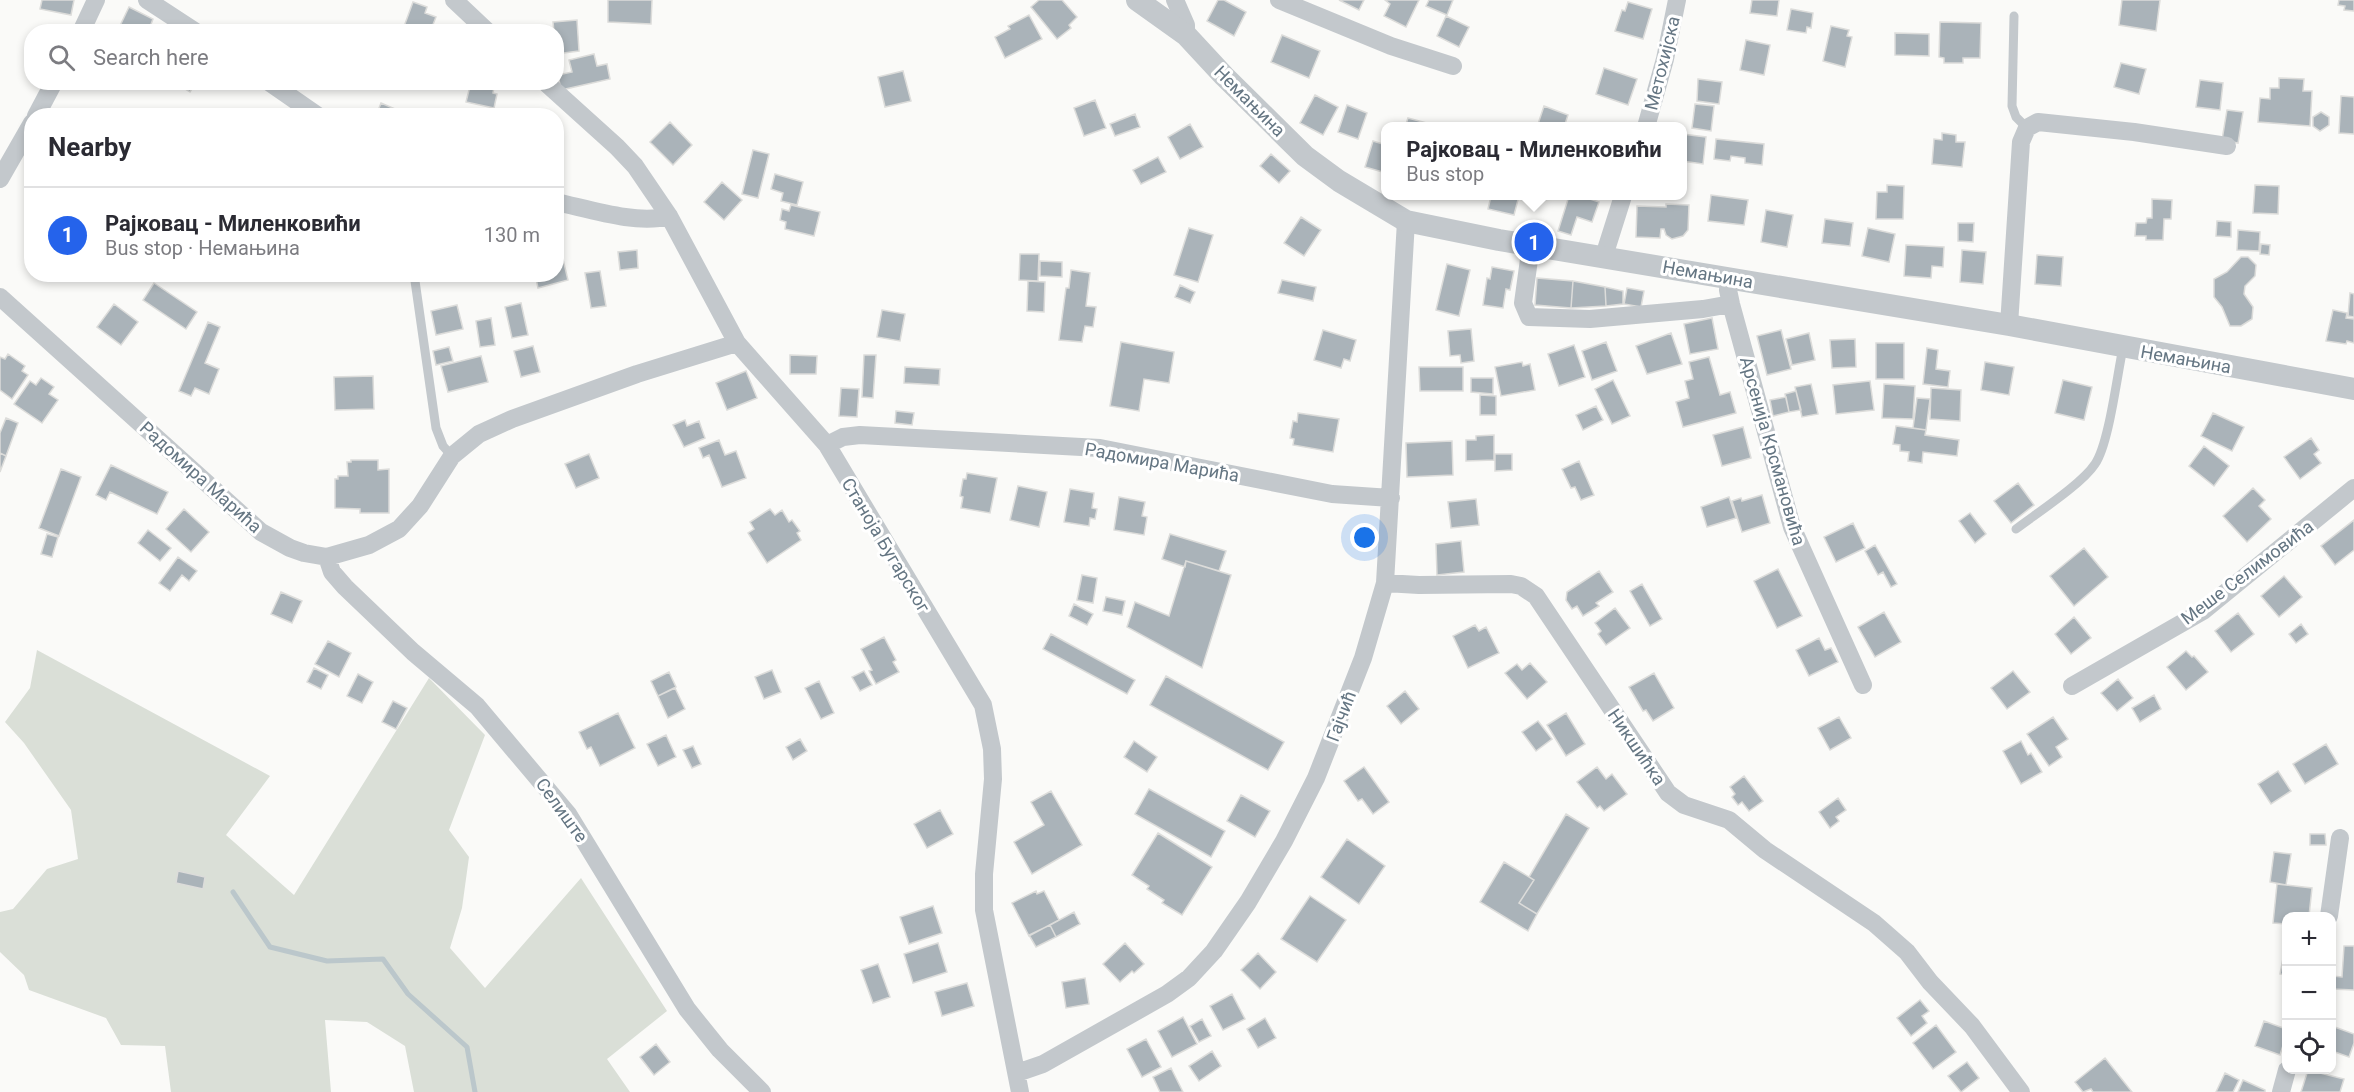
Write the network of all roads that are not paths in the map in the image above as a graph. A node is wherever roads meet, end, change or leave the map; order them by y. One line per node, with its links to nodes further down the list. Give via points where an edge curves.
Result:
1 (96, 0): 9 (street)
2 (147, 0): 10 (street)
3 (454, 0): 11 (street)
4 (1137, 0): 12 (street, Немањина)
5 (1175, 0): 12 (street, via 1186,25)
6 (1279, 0): 13 (street, via 1390,46)
7 (1677, 0): 19 (street, Метохијска)
8 (2014, 16): 20 (lane, via 2012,106)
9 (85, 24)
10 (184, 24)
11 (480, 24)
12 (1185, 35): 27 (street, Немањина, via 1305,156)
13 (1453, 66)
14 (50, 90): 17 (street)
15 (281, 90): 18 (street)
16 (554, 90): 26 (street, Станоја Бугарског, via 623,154)
17 (40, 108)
18 (306, 108)
19 (1647, 122)
20 (2027, 128): 22 (street, via 2038,122); 34 (street, via 2021,142)
21 (24, 137): 23 (street)
22 (2227, 146)
23 (0, 178)
24 (1621, 200): 29 (street)
25 (564, 204): 26 (street, via 636,218)
26 (669, 216): 35 (street, Станоја Бугарског)
27 (1406, 221): 28 (street, Немањина); 41 (street, Гајчић)
28 (1531, 245): 29 (street, Немањина); 33 (street, via 1523,303 1529,317 1590,319)
29 (1604, 256): 30 (street, Немањина)
30 (1729, 278): 33 (street, Арсенија Крсмановића); 34 (street, Немањина)
31 (415, 282): 39 (lane, via 436,428)
32 (0, 297): 43 (street, Радомира Марића, via 261,532 290,548)
33 (1731, 304): 45 (street, Арсенија Крсмановића, via 1792,527)
34 (2008, 325): 36 (street, Немањина)
35 (737, 344): 38 (street, Станоја Бугарског); 39 (street, Радомира Марића, via 637,374 512,419 479,434)
36 (2123, 347): 37 (street, Немањина); 42 (lane, via 2097,463)
37 (2354, 389)
38 (826, 445): 41 (street, Радомира Марића, via 860,435 1100,448 1332,494); 49 (street, Станоја Бугарског, via 983,705 992,749 993,779 984,910)
39 (452, 456): 43 (street, Радомира Марића, via 420,506 399,529 369,545)
40 (2354, 488): 46 (street, Меше Селимовића, via 2203,610)
41 (1391, 498): 44 (street, Гајчић)
42 (2016, 529)
43 (327, 557): 51 (street, Селиште, via 332,572 345,587 477,706 568,814 687,1009 720,1050)
44 (1385, 583): 49 (street, Гајчић, via 1363,658 1316,778 1248,902 1214,951 1189,978 1167,994 1043,1064); 53 (street, Никшићка, via 1511,584 1529,590 1668,793 1684,806 1729,820 1765,850 1874,923 1907,952 1972,1026)
45 (1863, 686)
46 (2072, 686)
47 (2340, 838): 48 (street)
48 (2330, 912)
49 (1017, 1073): 52 (street, Станоја Бугарског)
50 (2287, 1074): 54 (street)
51 (762, 1092)
52 (1020, 1092)
53 (2021, 1092)
54 (2281, 1092)

